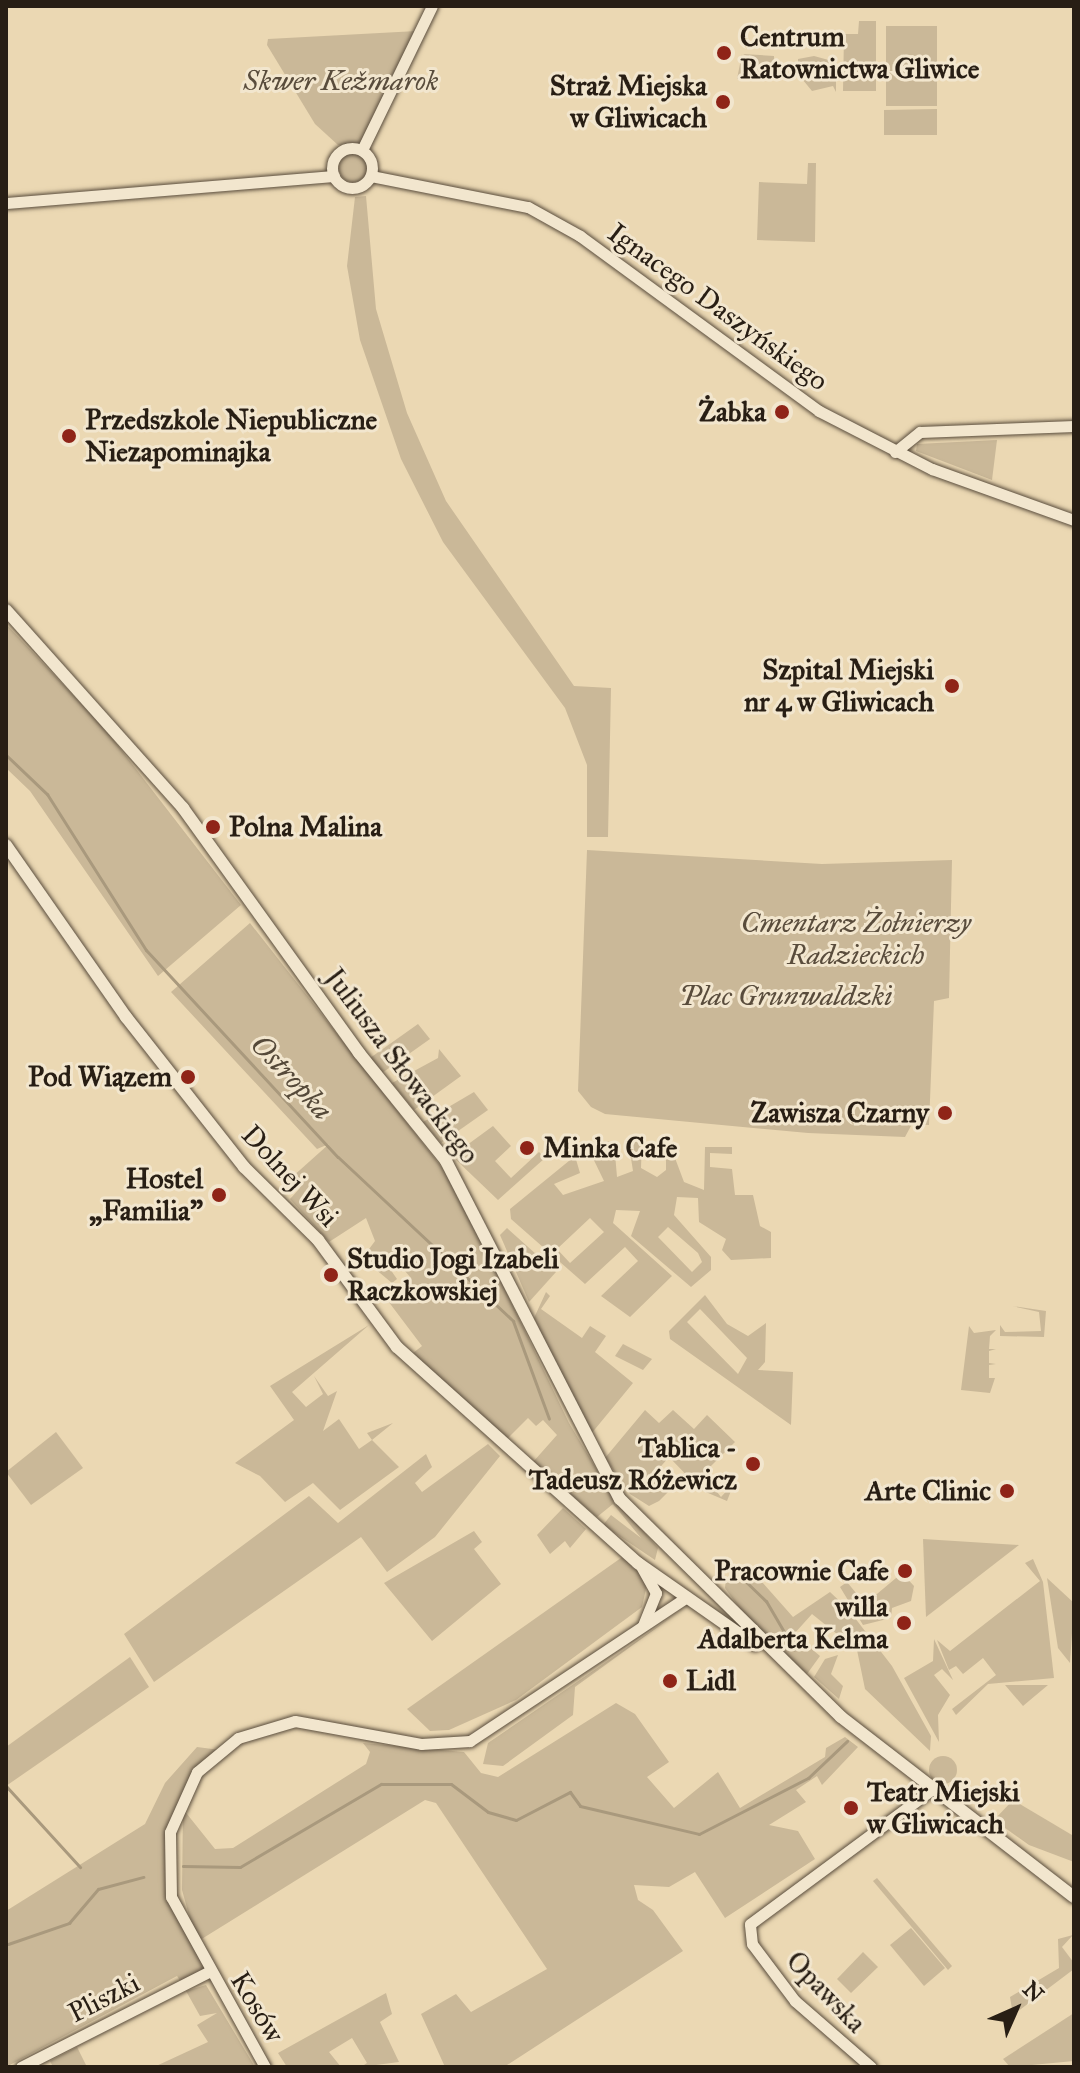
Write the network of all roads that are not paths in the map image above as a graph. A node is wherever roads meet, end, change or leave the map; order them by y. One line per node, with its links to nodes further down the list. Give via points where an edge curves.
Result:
1 (432, 6): 2 (street)
2 (362, 150): 3 (street, via 339,153); 4 (street)
3 (334, 176): 4 (street, via 355,188); 5 (street)
4 (371, 176): 7 (street, Ignacego Daszyńskiego, via 485,193 558,222 776,384)
5 (6, 203)
6 (1074, 426): 7 (street, via 920,432)
7 (895, 452): 8 (street, Ignacego Daszyńskiego)
8 (1074, 520)
9 (6, 610): 11 (main road, Juliusza Słowackiego, via 183,808 359,1053 446,1161 597,1463)
10 (6, 845): 12 (main road, Dolnej Wsi, via 133,1026 244,1167 318,1240 397,1347)
11 (666, 1548): 12 (main road, via 656,1567); 15 (main road, Juliusza Słowackiego)
12 (638, 1563): 13 (main road, Dolnej Wsi); 14 (street, via 656,1593)
13 (687, 1597): 14 (street, Kosów); 15 (main road, Dolnej Wsi)
14 (641, 1628): 20 (street, Kosów, via 470,1741 421,1744 309,1720 265,1726 220,1750 186,1789 167,1849 171,1897)
15 (774, 1657): 16 (main road)
16 (930, 1791): 17 (main road); 23 (street, Opawska, via 756,1916 752,1944 823,2031)
17 (1050, 1878): 18 (main road); 19 (main road)
18 (1074, 1889)
19 (1074, 1897)
20 (208, 1972): 21 (street, Pliszki); 22 (street, Kosów)
21 (21, 2067)
22 (265, 2067)
23 (871, 2067)

